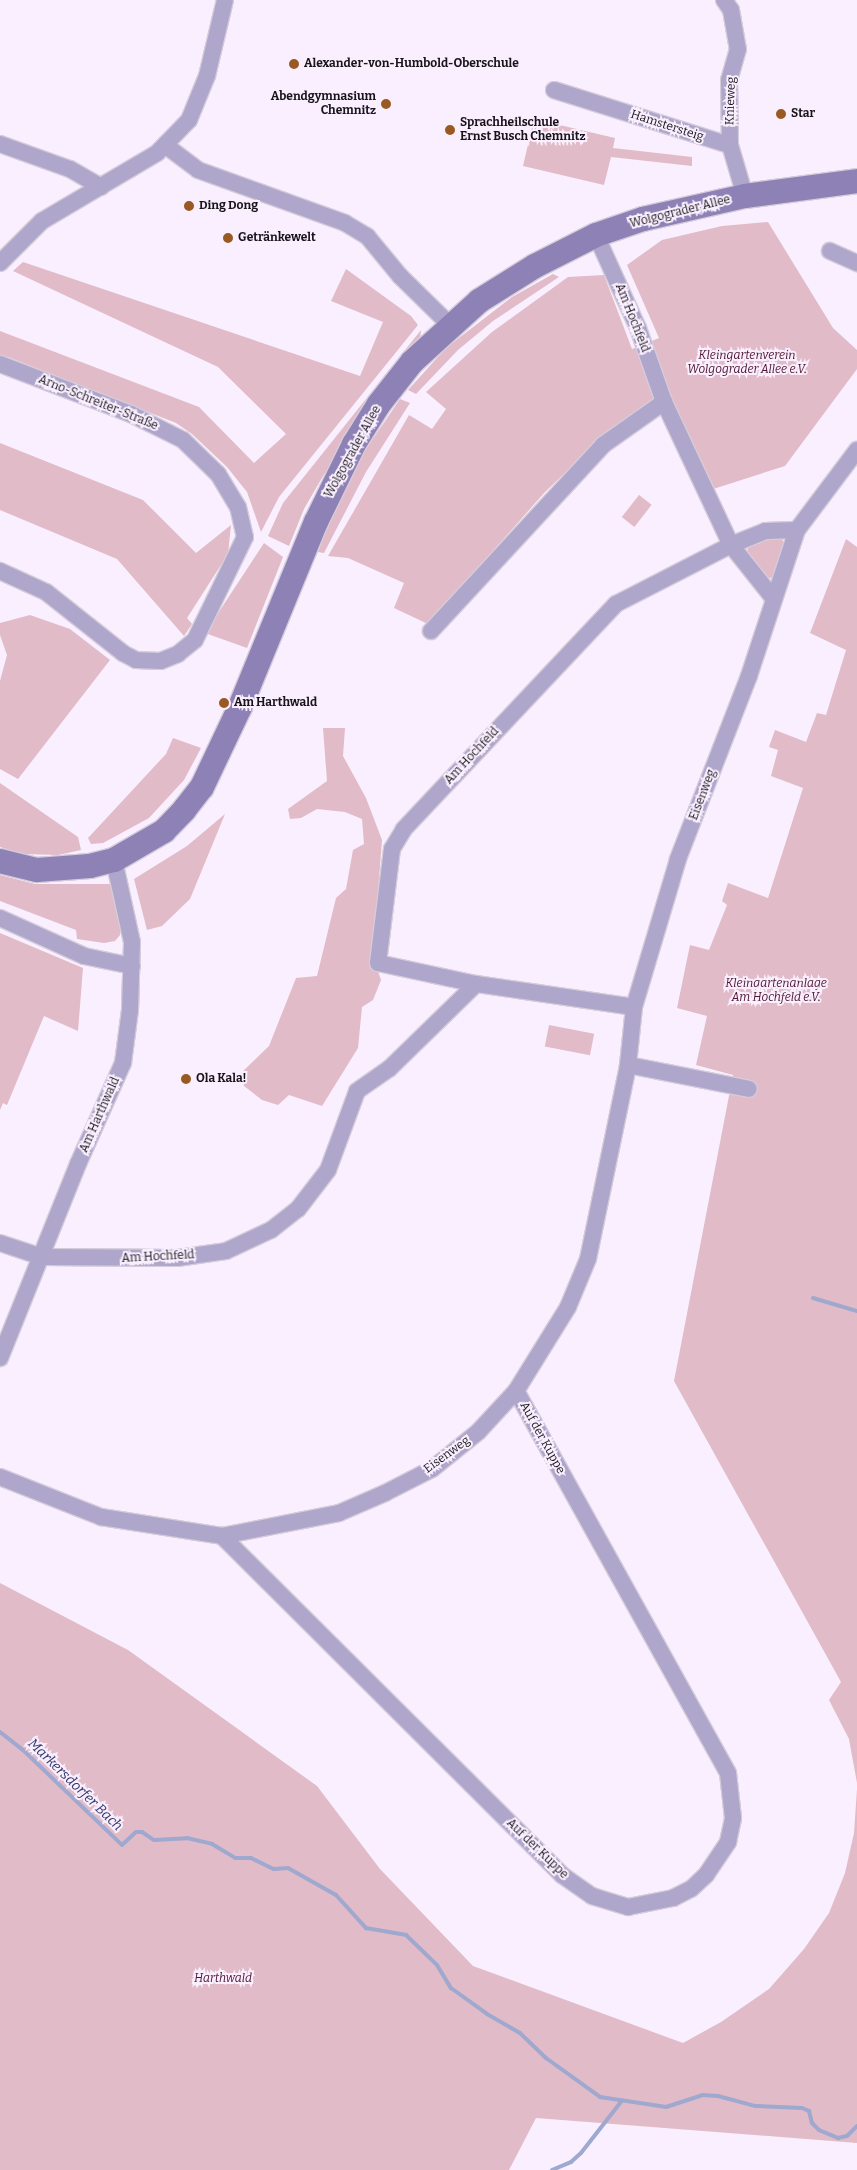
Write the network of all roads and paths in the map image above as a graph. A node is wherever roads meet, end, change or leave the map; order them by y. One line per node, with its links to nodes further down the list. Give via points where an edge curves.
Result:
1 (225, 0): 5 (street, via 200,94 189,120)
2 (724, 0): 6 (street, Knieweg, via 731,10 738,49 729,80)
3 (554, 90): 6 (street, Hamstersteig)
4 (0, 144): 8 (street, via 70,169)
5 (165, 145): 8 (street); 14 (street, via 198,170 345,223 368,236 400,276)
6 (730, 146): 9 (street)
7 (857, 181): 9 (main road, Wolgograder Allee)
8 (101, 187): 12 (street, via 42,222)
9 (745, 196): 10 (main road, Wolgograder Allee, via 643,219)
10 (596, 235): 14 (main road, Wolgograder Allee, via 535,266 479,301); 16 (street, Am Hochfeld, via 638,328)
11 (830, 251): 13 (street)
12 (0, 263)
13 (857, 263)
14 (451, 326): 23 (main road, Wolgograder Allee, via 394,383 354,444 316,522 240,707 202,787 164,831)
15 (0, 364): 20 (street, Arno-Schreiter-Straße, via 131,414 183,440 218,474 238,507 245,537 195,640 178,654 161,661 136,660 123,653 46,592)
16 (664, 402): 19 (street, Am Hochfeld); 22 (street, via 603,445)
17 (857, 450): 18 (street, Eisenweg)
18 (797, 530): 19 (street, via 765,531); 21 (street, Eisenweg)
19 (730, 545): 21 (street, Am Hochfeld); 27 (street, Am Hochfeld, via 616,604 404,829 392,849 378,963)
20 (0, 571)
21 (774, 599): 28 (street, Eisenweg, via 749,676 678,858)
22 (431, 631)
23 (114, 860): 24 (main road, Wolgograder Allee, via 90,866 37,870); 26 (street, Am Harthwald, via 132,930)
24 (0, 861)
25 (0, 918): 26 (street, via 84,956)
26 (132, 966): 32 (street, Am Harthwald, via 130,1010 122,1063)
27 (476, 984): 28 (street, Am Hochfeld); 32 (street, Am Hochfeld, via 390,1068 357,1091 328,1170 298,1209 271,1230 226,1251 178,1258)
28 (634, 1007): 29 (street, Eisenweg)
29 (628, 1065): 30 (street); 34 (street, Eisenweg, via 588,1259 568,1307)
30 (749, 1089)
31 (0, 1243): 32 (street)
32 (42, 1257): 33 (street, Am Harthwald)
33 (0, 1358)
34 (516, 1391): 36 (street, Eisenweg, via 478,1432 432,1469 339,1513); 36 (street, Auf der Kuppe, via 721,1754 728,1773 733,1818 728,1842 706,1875 679,1895 650,1904 628,1906 592,1896 562,1876)
35 (0, 1477): 36 (street, Eisenweg, via 101,1517)
36 (222, 1536)

